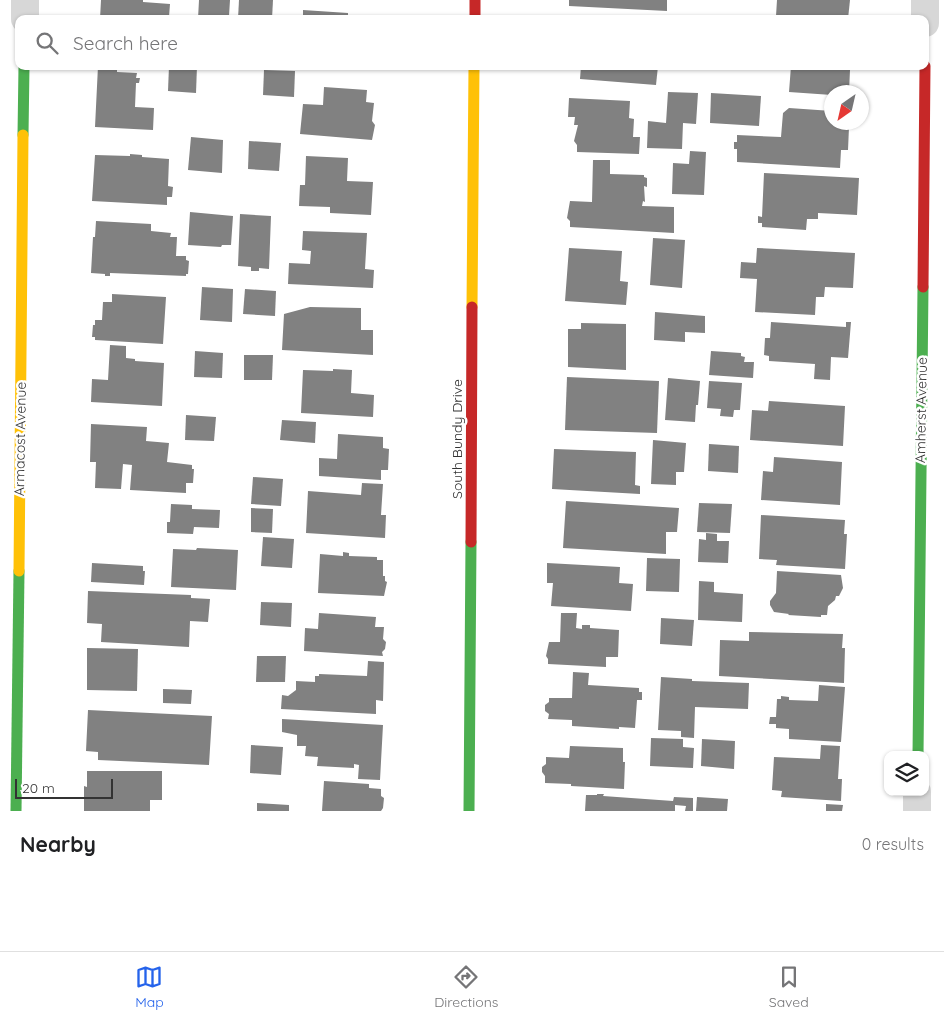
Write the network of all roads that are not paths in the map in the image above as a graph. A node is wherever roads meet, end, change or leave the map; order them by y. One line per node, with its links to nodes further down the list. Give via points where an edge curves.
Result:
1 (25, 0): 4 (street)
2 (475, 0): 5 (street)
3 (926, 0): 6 (street)
4 (25, 15)
5 (475, 15)
6 (925, 15)
7 (24, 70): 12 (street, Armacost Avenue)
8 (474, 70): 13 (street, South Bundy Drive)
9 (925, 70): 10 (street, Amherst Avenue)
10 (918, 751)
11 (917, 796): 14 (street)
12 (16, 811)
13 (469, 811)
14 (917, 811)

